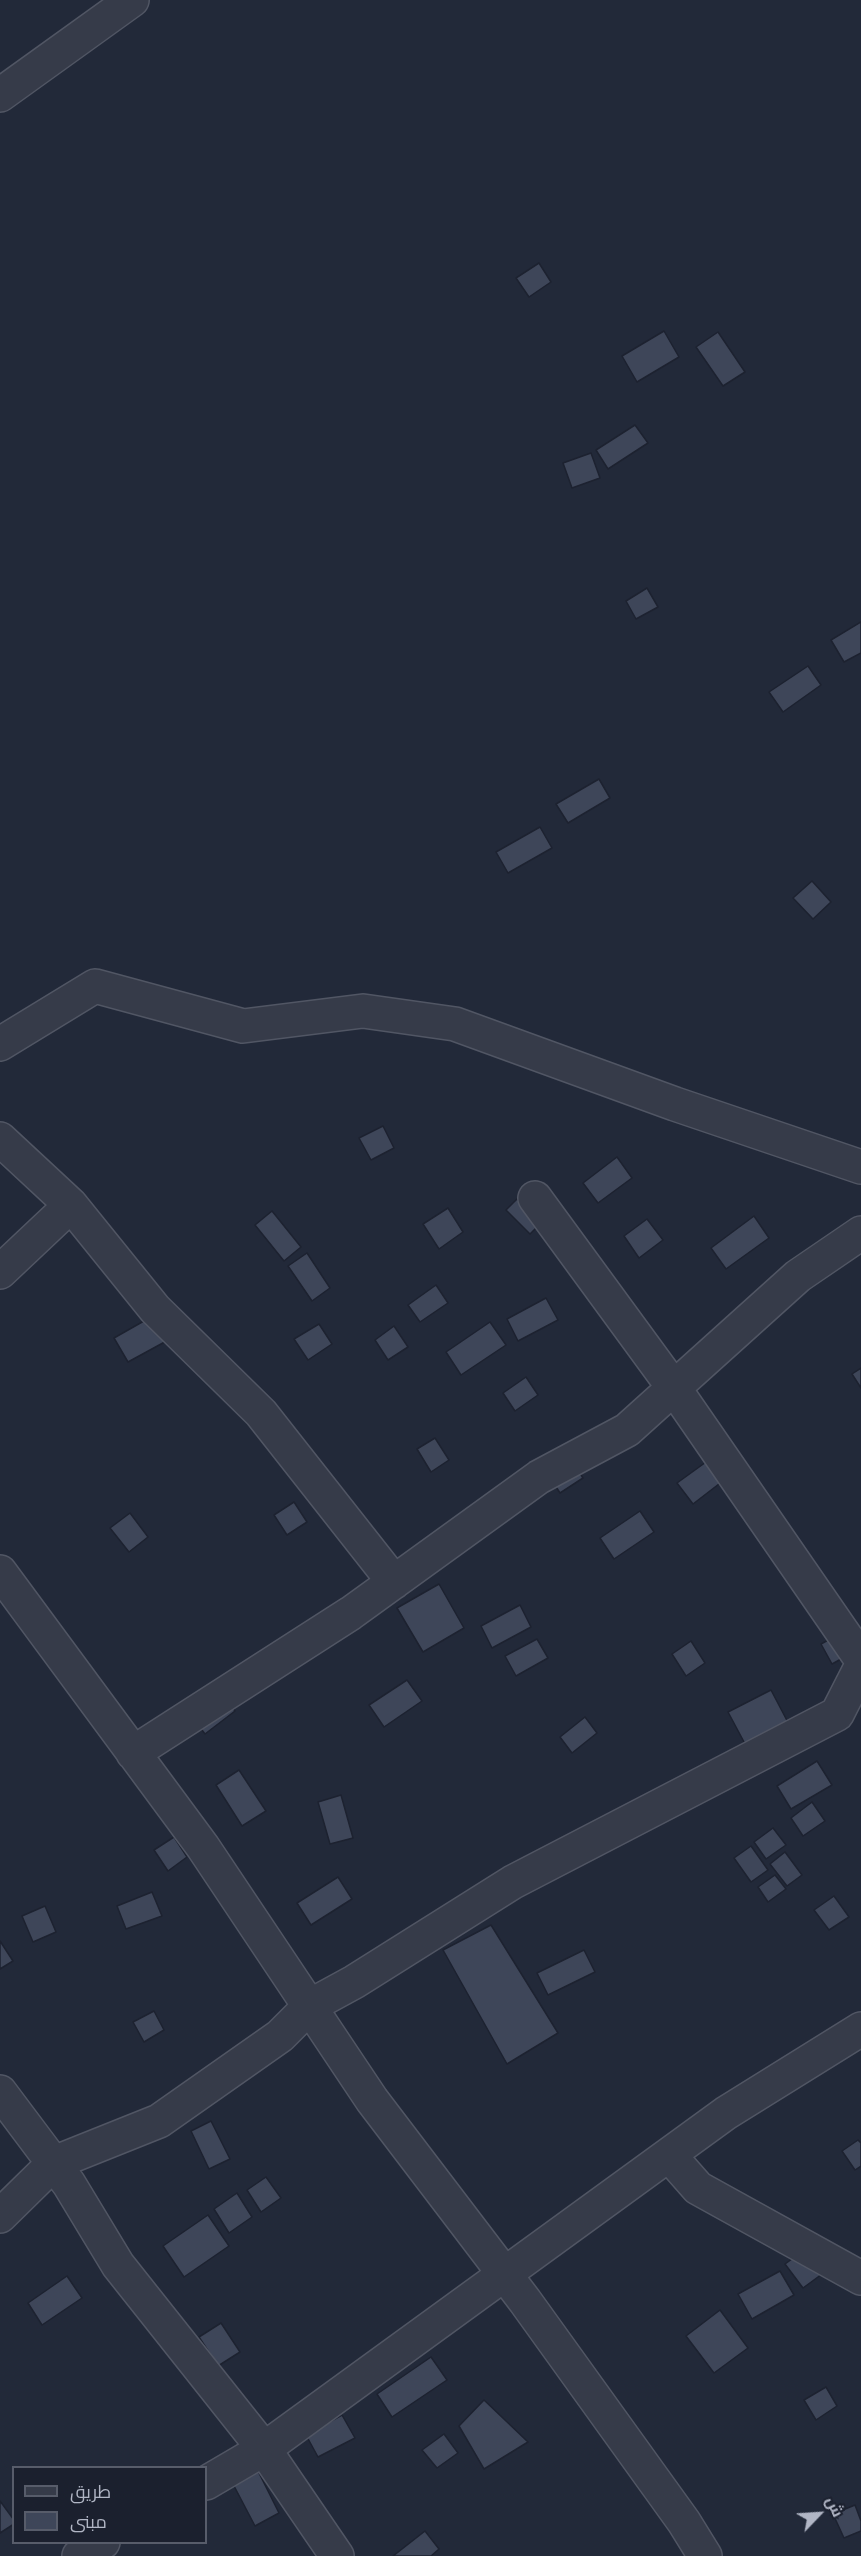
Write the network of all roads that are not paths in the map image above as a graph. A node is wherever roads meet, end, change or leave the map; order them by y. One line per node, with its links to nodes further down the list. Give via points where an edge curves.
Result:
1 (132, 0): 2 (street)
2 (0, 95)
3 (0, 1044): 5 (street, via 95,987 243,1026 363,1011 444,1022)
4 (0, 1139): 7 (street)
5 (861, 1167)
6 (535, 1198): 10 (street)
7 (71, 1206): 9 (street); 12 (street, via 155,1309 261,1413)
8 (861, 1233): 10 (street, via 798,1276)
9 (0, 1272)
10 (674, 1388): 12 (street, via 627,1430 539,1477); 13 (street)
11 (0, 1572): 15 (street)
12 (394, 1582): 15 (street)
13 (861, 1659)
14 (861, 1667): 16 (street, via 837,1714 513,1882)
15 (133, 1753): 16 (street, via 203,1847)
16 (310, 2006): 20 (street, via 280,2036 159,2121); 22 (street, via 372,2100)
17 (861, 2029): 19 (street, via 726,2113)
18 (0, 2092): 20 (street)
19 (669, 2155): 22 (street); 23 (street, via 698,2188)
20 (54, 2163): 21 (street); 24 (street, via 118,2265)
21 (0, 2216)
22 (505, 2275): 24 (street); 29 (street)
23 (861, 2278)
24 (264, 2449): 25 (street); 28 (street)
25 (207, 2482)
26 (99, 2544): 27 (street)
27 (79, 2556)
28 (337, 2556)
29 (705, 2556)

